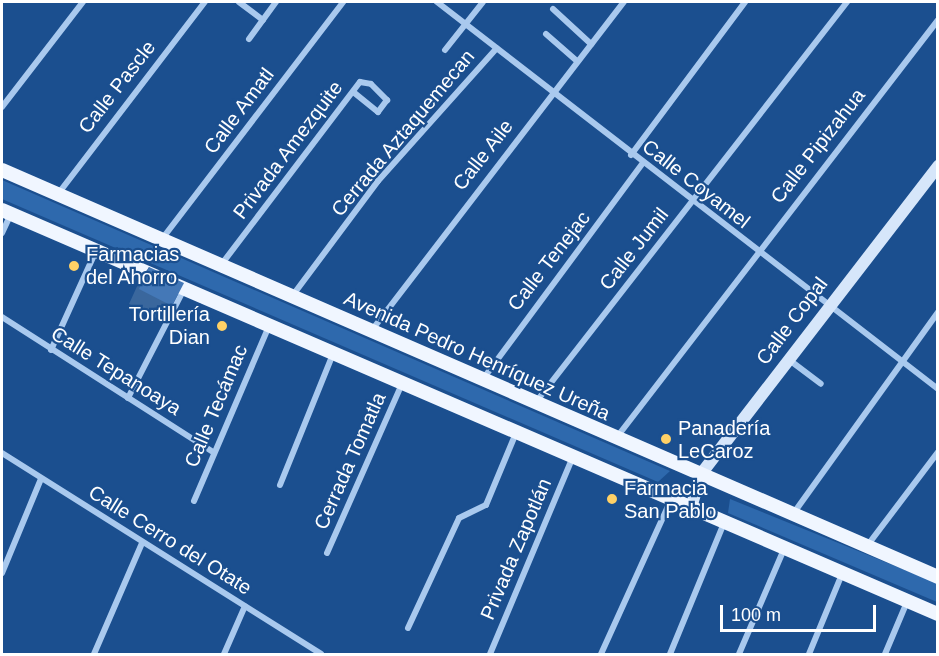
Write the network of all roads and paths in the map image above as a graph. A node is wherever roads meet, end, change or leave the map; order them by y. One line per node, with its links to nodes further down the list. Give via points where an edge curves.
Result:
1 (83, 2): 23 (street)
2 (205, 2): 28 (street, Calle Pascle)
3 (238, 2): 12 (street)
4 (276, 2): 12 (street)
5 (343, 2): 32 (street, Calle Amatl)
6 (437, 2): 14 (street, Calle Coyamel)
7 (483, 2): 14 (street)
8 (624, 2): 17 (street, Calle Aile)
9 (745, 2): 24 (street)
10 (847, 2): 29 (street, Calle Jumil)
11 (553, 9): 17 (street)
12 (262, 20): 16 (street)
13 (938, 20): 34 (street, Calle Pipizahua)
14 (466, 24): 18 (street, Calle Coyamel); 19 (street)
15 (546, 34): 20 (street)
16 (249, 39)
17 (591, 44): 20 (street, Calle Aile)
18 (496, 48): 22 (street, Calle Coyamel); 37 (street, Cerrada Aztaquemecan, via 378,181)
19 (445, 50)
20 (577, 61): 22 (street, Calle Aile)
21 (352, 92): 21 (street, Privada Amezquite, via 366,81 387,100 378,112); 35 (street, Privada Amezquite)
22 (553, 93): 24 (street, Calle Coyamel); 42 (street, Calle Aile)
23 (2, 107)
24 (631, 155): 25 (street, Calle Coyamel)
25 (642, 164): 29 (street, Calle Coyamel); 47 (street, Calle Tenejac)
26 (938, 166): 38 (street, Calle Copal)
27 (2, 170): 28 (main road, Avenida Pedro Henríquez Ureña)
28 (57, 194): 32 (main road, Avenida Pedro Henríquez Ureña)
29 (693, 202): 34 (street, Calle Coyamel); 52 (street, Calle Jumil)
30 (6, 212): 31 (street); 33 (main road)
31 (2, 234)
32 (162, 240): 35 (main road, Avenida Pedro Henríquez Ureña)
33 (96, 250): 36 (main road); 43 (street)
34 (756, 252): 38 (street, Calle Coyamel); 54 (street, Calle Pipizahua)
35 (220, 265): 37 (main road, Avenida Pedro Henríquez Ureña)
36 (185, 289): 41 (main road); 51 (street)
37 (292, 296): 42 (main road, Avenida Pedro Henríquez Ureña)
38 (828, 307): 45 (street, Calle Copal); 46 (street, Calle Coyamel)
39 (938, 312): 46 (street)
40 (2, 317): 43 (street, Calle Tepanoaya)
41 (269, 325): 44 (main road); 55 (street, Calle Tecámac)
42 (372, 331): 47 (main road, Avenida Pedro Henríquez Ureña)
43 (51, 350): 51 (street, Calle Tepanoaya)
44 (333, 353): 48 (main road); 61 (street)
45 (788, 359): 49 (street); 59 (street, Calle Copal)
46 (900, 361): 50 (street, Calle Coyamel); 65 (street)
47 (483, 379): 52 (main road, Avenida Pedro Henríquez Ureña)
48 (403, 383): 53 (main road); 70 (street, Cerrada Tomatla)
49 (820, 384)
50 (938, 388)
51 (128, 398): 55 (street, Calle Tepanoaya)
52 (535, 402): 54 (main road, Avenida Pedro Henríquez Ureña)
53 (516, 432): 58 (main road); 77 (street, via 486,505 459,518)
54 (617, 438): 59 (main road, Avenida Pedro Henríquez Ureña)
55 (213, 452): 63 (street, Calle Tecámac)
56 (938, 452): 68 (street)
57 (2, 453): 60 (street, Calle Cerro del Otate)
58 (573, 457): 62 (main road); 81 (street, Privada Zapotlán)
59 (701, 474): 64 (street, Calle Copal); 65 (main road, Avenida Pedro Henríquez Ureña)
60 (41, 479): 67 (street, Calle Cerro del Otate); 71 (street)
61 (280, 485)
62 (672, 499): 64 (main road); 82 (street)
63 (194, 501)
64 (692, 508): 66 (main road)
65 (792, 514): 68 (main road, Avenida Pedro Henríquez Ureña)
66 (725, 522): 69 (main road); 83 (street)
67 (142, 543): 75 (street, Calle Cerro del Otate); 78 (street)
68 (867, 547): 73 (main road, Avenida Pedro Henríquez Ureña)
69 (784, 548): 72 (main road); 84 (street)
70 (327, 553)
71 (2, 573)
72 (843, 573): 74 (main road); 85 (street)
73 (936, 575)
74 (908, 601): 76 (main road); 86 (street)
75 (245, 606): 79 (street); 80 (street, Calle Cerro del Otate)
76 (938, 614)
77 (408, 628)
78 (94, 654)
79 (224, 654)
80 (321, 654)
81 (490, 654)
82 (601, 654)
83 (670, 654)
84 (739, 654)
85 (809, 654)
86 (885, 654)

